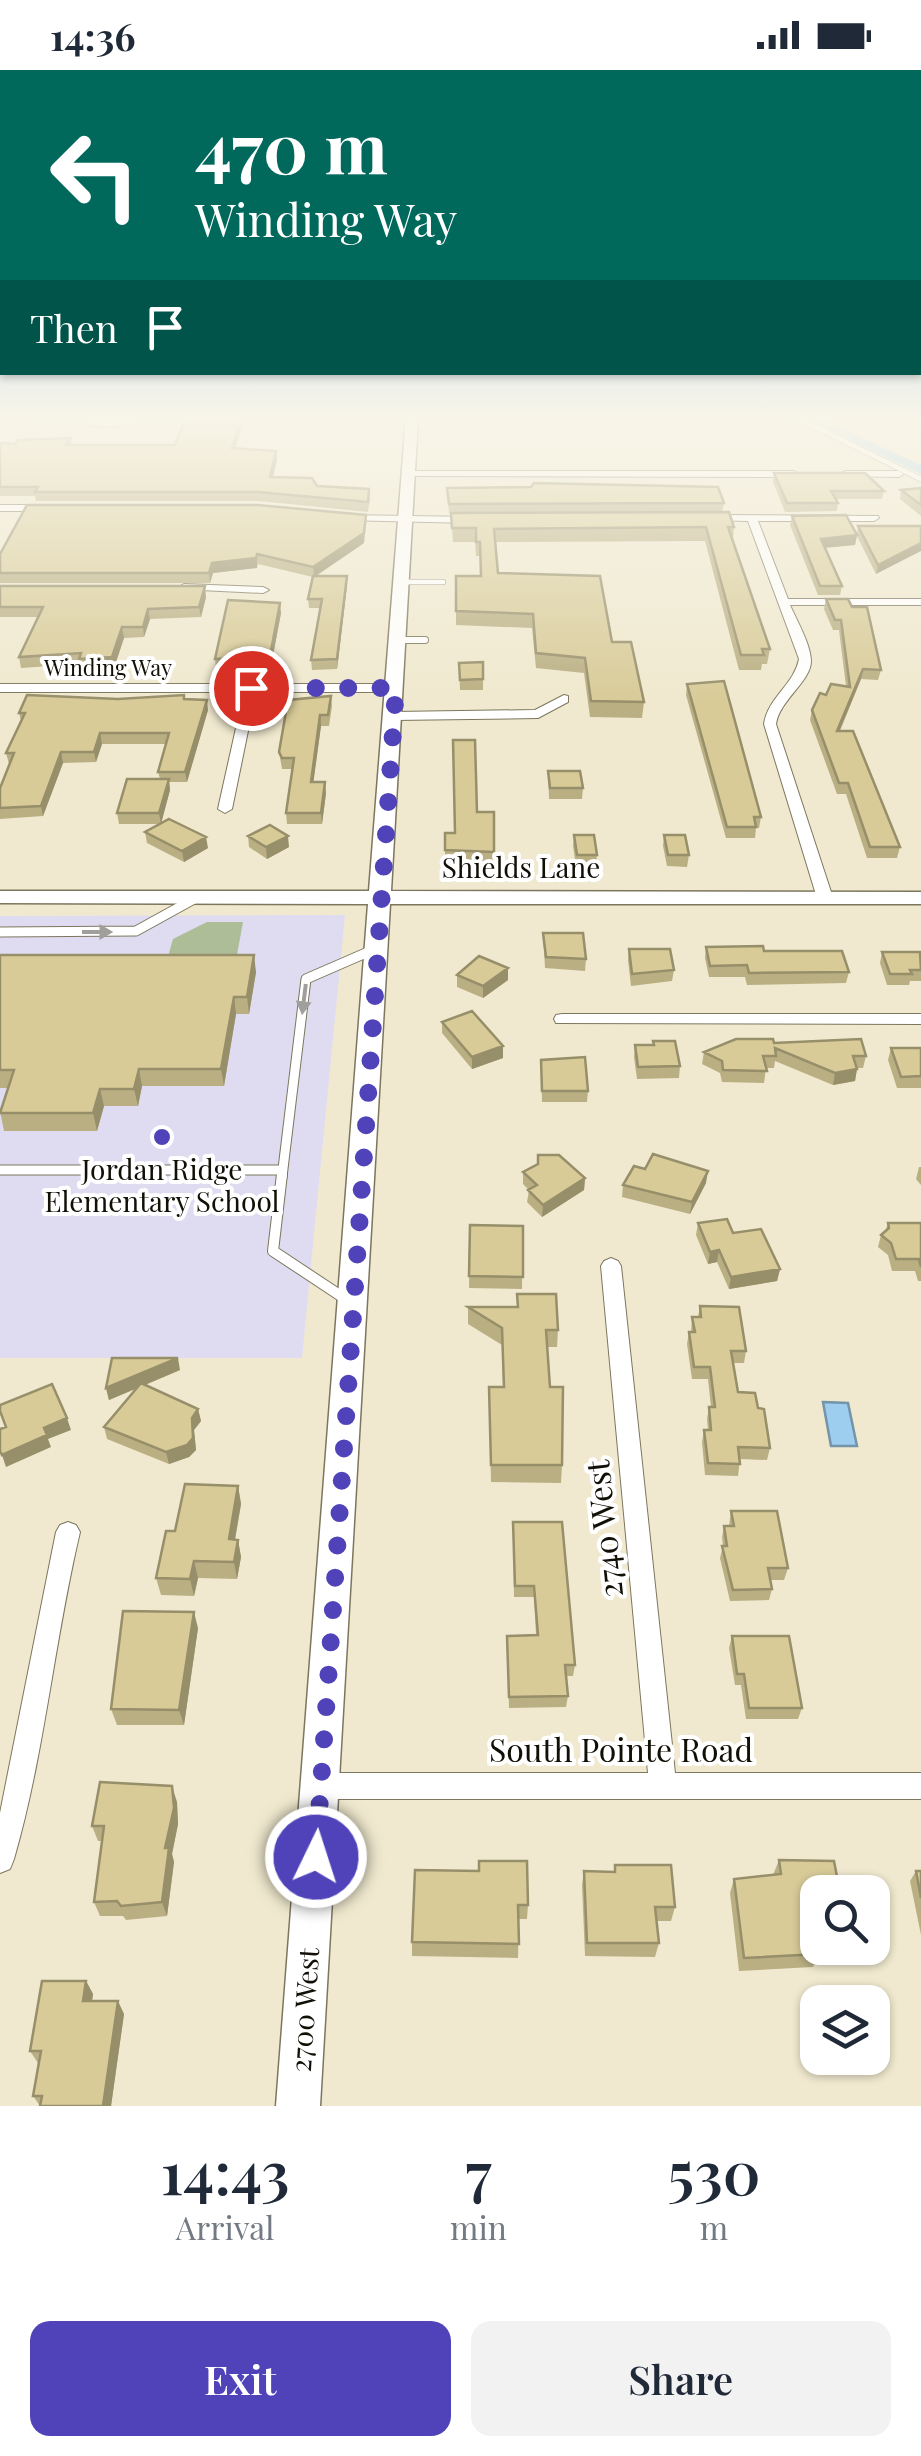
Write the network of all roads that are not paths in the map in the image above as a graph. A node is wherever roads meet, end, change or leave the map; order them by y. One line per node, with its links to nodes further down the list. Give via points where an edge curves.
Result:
1 (408, 513): 6 (main road, 2700 West)
2 (332, 517): 6 (street)
3 (696, 518): 4 (street)
4 (752, 518): 5 (street); 12 (street)
5 (874, 518)
6 (408, 520): 7 (street); 8 (main road, 2700 West)
7 (488, 520)
8 (404, 582): 9 (lane); 14 (main road, 2700 West)
9 (444, 582)
10 (171, 587): 11 (street)
11 (263, 590)
12 (784, 602): 13 (street); 25 (street, via 805,668 773,707 770,724)
13 (921, 602)
14 (400, 640): 15 (lane); 18 (main road, 2700 West)
15 (425, 640)
16 (0, 688): 17 (street, Winding Way)
17 (251, 688): 18 (street, Winding Way); 21 (street)
18 (396, 688): 20 (main road, 2700 West)
19 (564, 699): 20 (street, via 538,714)
20 (394, 716): 24 (main road, 2700 West)
21 (225, 808)
22 (0, 897): 23 (main road, Shields Lane)
23 (198, 897): 24 (main road, Shields Lane); 27 (lane, one-way to 23, via 136,932)
24 (382, 898): 25 (main road, Shields Lane); 28 (main road, 2700 West)
25 (825, 898): 26 (main road, Shields Lane)
26 (921, 898)
27 (0, 932)
28 (377, 948): 32 (lane, one-way to 32, via 306,979); 34 (main road, 2700 West)
29 (562, 1019): 30 (street)
30 (921, 1019)
31 (0, 1170): 32 (lane)
32 (282, 1170): 34 (lane, via 272,1250)
33 (610, 1266): 37 (street, 2740 West)
34 (354, 1304): 36 (main road, 2700 West)
35 (68, 1532): 39 (street, via 28,1752)
36 (320, 1786): 37 (street, South Pointe Road); 40 (main road, 2700 West)
37 (663, 1786): 38 (street, South Pointe Road)
38 (921, 1786)
39 (0, 1858)
40 (298, 2106)

